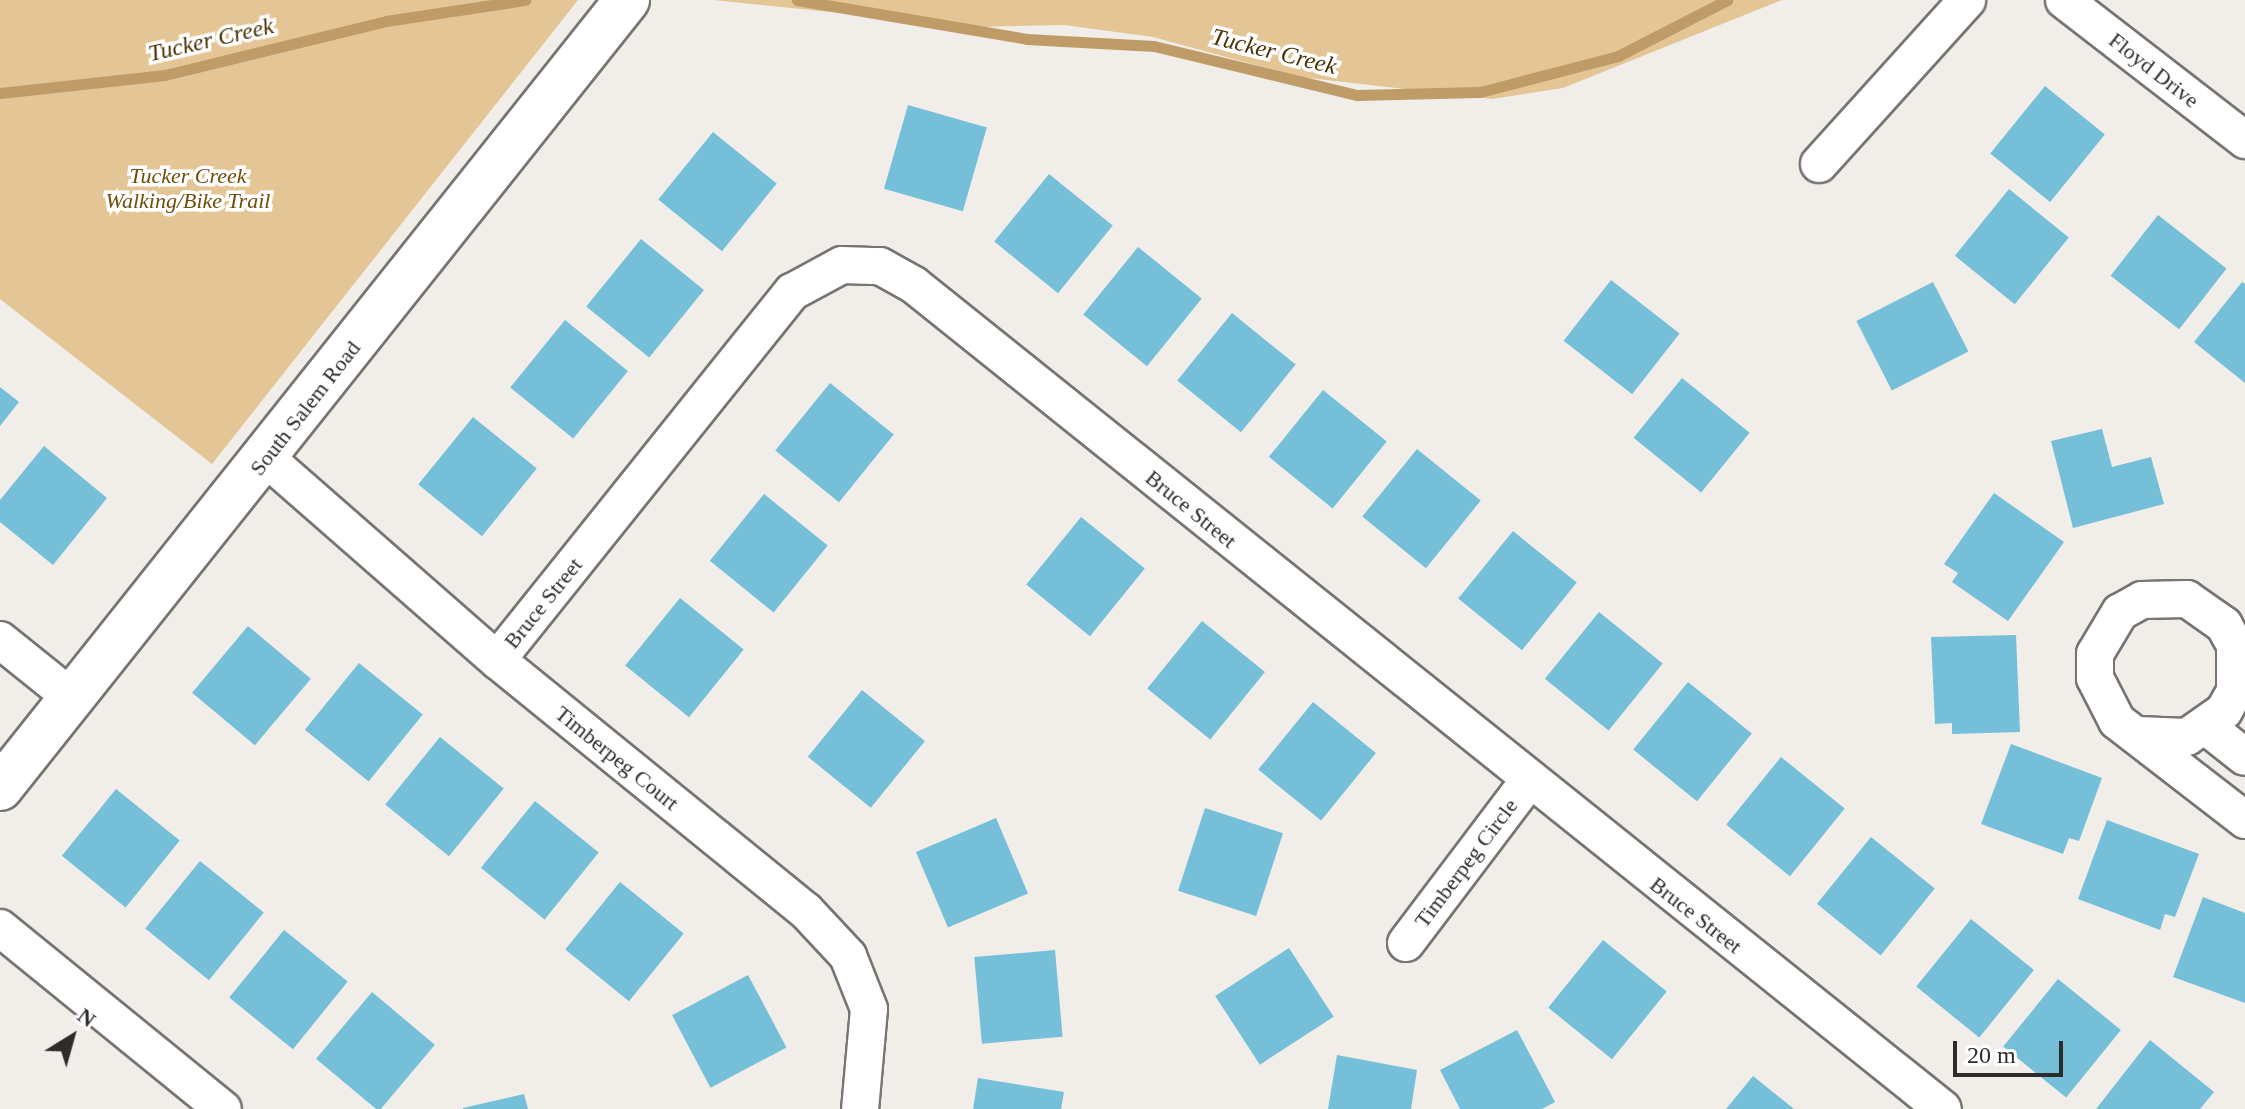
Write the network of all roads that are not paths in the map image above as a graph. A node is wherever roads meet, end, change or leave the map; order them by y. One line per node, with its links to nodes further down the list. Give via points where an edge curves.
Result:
1 (1967, 0): 5 (street)
2 (2064, 0): 4 (street, Floyd Drive)
3 (617, 12): 6 (main road, South Salem Road)
4 (2245, 140)
5 (1819, 164)
6 (266, 458): 8 (street, Timberpeg Court); 9 (main road, South Salem Road)
7 (0, 640): 9 (street)
8 (497, 660): 13 (street, Bruce Street, via 792,292 842,265 880,266 914,285); 20 (street, Timberpeg Court, via 806,911 848,956 869,1009)
9 (71, 697): 14 (main road, South Salem Road)
10 (2207, 727): 11 (street, via 2162,740); 11 (street, via 2235,691 2235,645 2207,609 2164,596 2120,612 2095,654 2102,702); 12 (street)
11 (2138, 735): 15 (street)
12 (2245, 757)
13 (1527, 783): 17 (street, Timberpeg Circle); 18 (street, Bruce Street)
14 (0, 788)
15 (2245, 820)
16 (0, 928): 19 (street)
17 (1406, 943)
18 (1937, 1107)
19 (223, 1109)
20 (860, 1109)

